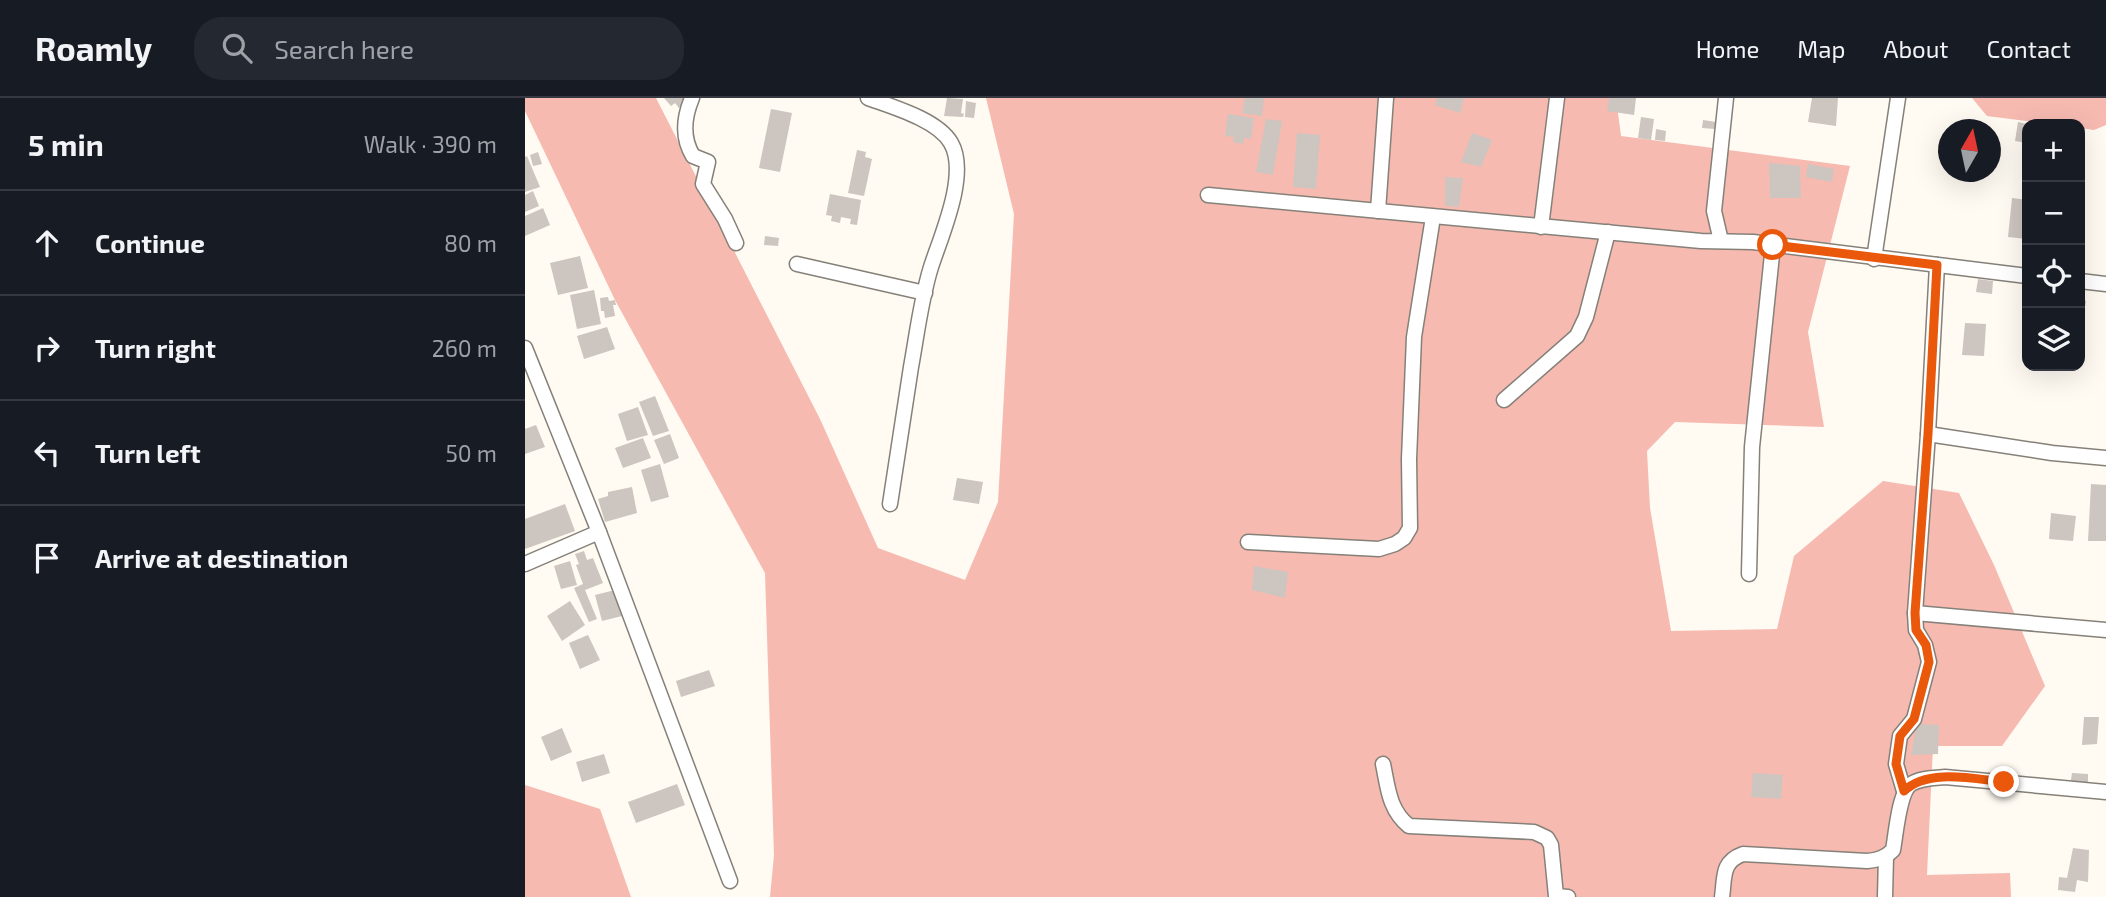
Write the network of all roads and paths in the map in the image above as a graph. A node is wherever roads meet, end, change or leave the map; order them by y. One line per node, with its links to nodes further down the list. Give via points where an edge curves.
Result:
1 (692, 98): 13 (street, via 685,135 694,156 708,162 703,184)
2 (868, 98): 21 (street, via 939,130 956,157 953,197)
3 (1386, 98): 8 (street)
4 (1557, 98): 10 (street)
5 (1726, 98): 12 (street, via 1714,211)
6 (1898, 98): 15 (street)
7 (1208, 195): 8 (street)
8 (1378, 211): 9 (street)
9 (1433, 217): 10 (street); 28 (street, via 1414,337 1410,528 1404,538 1379,549)
10 (1541, 227): 11 (street)
11 (1608, 232): 12 (street); 23 (street, via 1577,335)
12 (1721, 240): 14 (street)
13 (736, 243)
14 (1773, 245): 15 (street); 30 (street, via 1752,447)
15 (1874, 258): 17 (street)
16 (797, 264): 21 (street)
17 (1937, 265): 18 (street); 24 (street)
18 (2022, 275)
19 (2085, 282): 20 (street)
20 (2106, 284)
21 (925, 293): 26 (street)
22 (525, 348): 27 (street)
23 (1504, 400)
24 (1928, 434): 25 (street); 31 (street)
25 (2106, 458)
26 (890, 504)
27 (599, 532): 29 (street); 37 (street)
28 (1248, 542)
29 (525, 564)
30 (1749, 575)
31 (1915, 613): 32 (street); 34 (street, via 1916,630 1926,645 1929,662 1914,719 1900,736 1896,764)
32 (2106, 630)
33 (1383, 764): 38 (street, via 1392,807 1409,827 1534,832 1547,838)
34 (1904, 791): 35 (street, via 1912,783 1945,777); 36 (street, via 1892,850)
35 (2106, 792)
36 (1886, 856): 39 (street, via 1867,861 1743,854 1726,866); 40 (street)
37 (730, 881)
38 (1560, 897)
39 (1722, 897)
40 (1885, 897)

